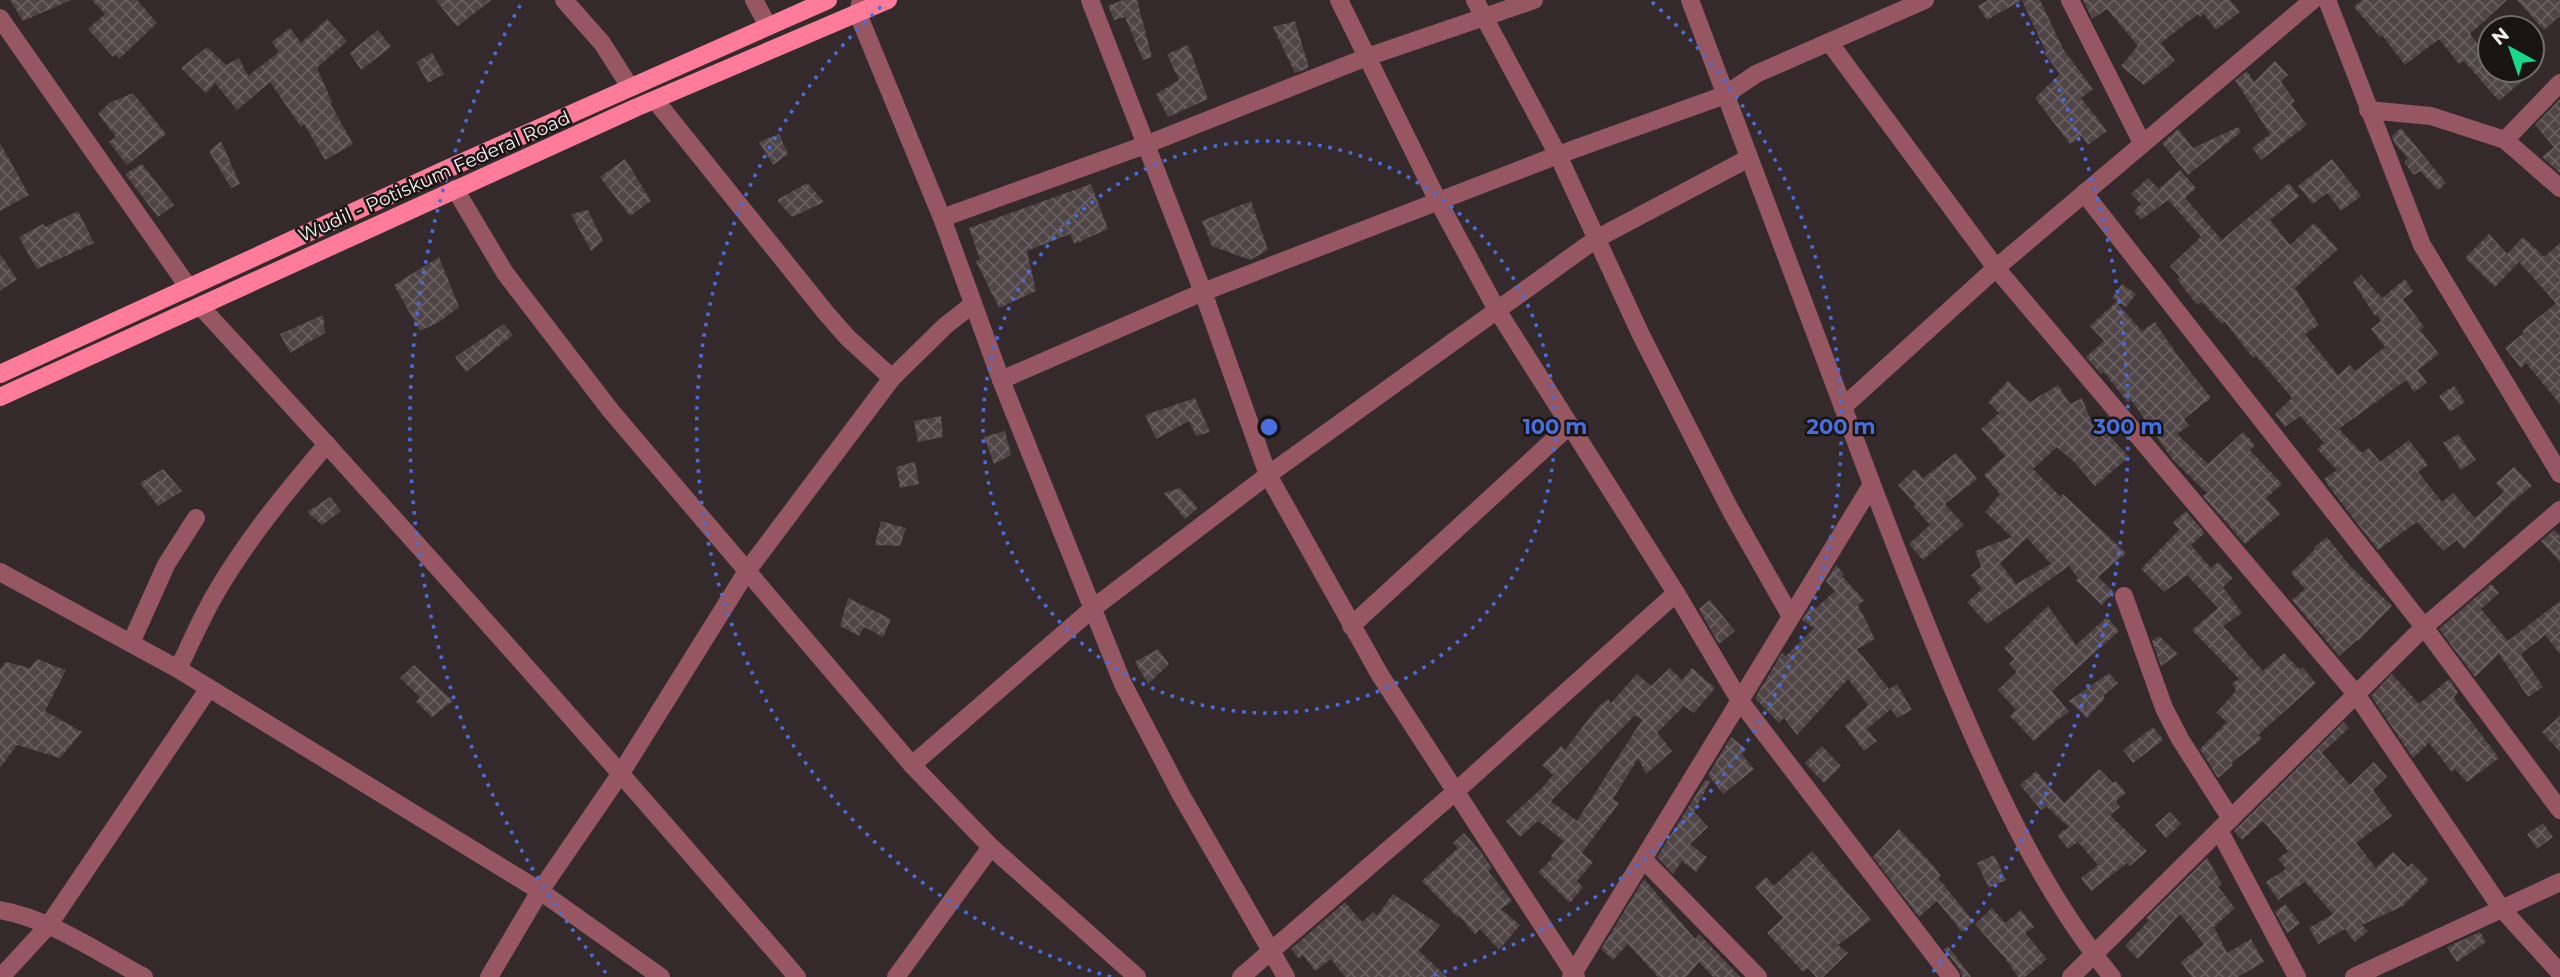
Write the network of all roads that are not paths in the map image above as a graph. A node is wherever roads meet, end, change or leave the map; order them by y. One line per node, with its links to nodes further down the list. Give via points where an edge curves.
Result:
1 (564, 0): 21 (street, via 602,43)
2 (754, 0): 17 (street)
3 (828, 0): 17 (main road, Wudil - Potiskum Federal Road)
4 (888, 0): 14 (main road, Wudil - Potiskum Federal Road)
5 (1090, 0): 27 (street)
6 (1339, 0): 19 (street)
7 (1475, 0): 15 (street)
8 (1534, 0): 15 (street)
9 (1690, 0): 22 (street)
10 (1925, 0): 18 (street)
11 (2070, 0): 26 (street)
12 (2313, 0): 26 (street)
13 (2327, 0): 24 (street)
14 (860, 7): 23 (main road, Wudil - Potiskum Federal Road); 34 (street)
15 (1483, 17): 19 (street); 28 (street)
16 (0, 18): 37 (street)
17 (768, 26): 21 (main road, Wudil - Potiskum Federal Road)
18 (1829, 42): 22 (street, via 1756,74); 36 (street)
19 (1367, 57): 27 (street); 33 (street)
20 (2560, 83): 25 (street)
21 (630, 87): 37 (main road, Wudil - Potiskum Federal Road)
22 (1725, 95): 28 (street); 29 (street)
23 (655, 100): 31 (main road, Wudil - Potiskum Federal Road); 43 (street, via 826,313)
24 (2368, 110): 25 (street, via 2431,116); 49 (street, via 2422,245)
25 (2505, 141): 30 (street)
26 (2142, 143): 32 (street)
27 (1145, 145): 34 (street); 38 (street)
28 (1558, 155): 33 (street); 35 (street)
29 (1749, 158): 35 (street); 46 (street)
30 (2560, 188)
31 (455, 189): 40 (main road, Wudil - Potiskum Federal Road); 54 (street, via 505,272 578,369)
32 (2084, 193): 36 (street); 61 (street)
33 (1438, 201): 38 (street); 41 (street)
34 (942, 218): 39 (street)
35 (1596, 239): 41 (street); 59 (street, via 1731,511)
36 (1996, 268): 46 (street); 65 (street)
37 (189, 288): 42 (main road, Wudil - Potiskum Federal Road)
38 (1203, 292): 44 (street); 50 (street)
39 (973, 304): 43 (street); 44 (street)
40 (200, 306): 45 (main road, Wudil - Potiskum Federal Road); 48 (street)
41 (1497, 310): 47 (street); 50 (street)
42 (0, 374)
43 (892, 378): 54 (street)
44 (1001, 380): 58 (street)
45 (0, 397)
46 (1843, 407): 51 (street)
47 (1570, 425): 56 (street); 60 (street)
48 (327, 444): 63 (street, via 232,566); 68 (street)
49 (2560, 474)
50 (1268, 475): 58 (street); 60 (street)
51 (1871, 486): 59 (street); 80 (street, via 2004,806)
52 (2560, 510): 61 (street)
53 (196, 518): 62 (street, via 166,565)
54 (747, 571): 67 (street); 68 (street)
55 (0, 572): 62 (street)
56 (1676, 593): 66 (street); 69 (street)
57 (2124, 596): 71 (street, via 2164,708)
58 (1091, 610): 67 (street); 79 (street, via 1123,684 1180,793)
59 (1790, 615): 66 (street)
60 (1351, 626): 69 (street)
61 (2424, 627): 65 (street); 70 (street)
62 (131, 643): 63 (street)
63 (178, 669): 64 (street)
64 (208, 688): 75 (street); 78 (street)
65 (2356, 694): 71 (street); 76 (street)
66 (1740, 701): 73 (street); 93 (street)
67 (912, 765): 72 (street)
68 (621, 773): 75 (street); 87 (street)
69 (1455, 792): 79 (street); 82 (street)
70 (2560, 810)
71 (2225, 825): 80 (street); 96 (street)
72 (991, 847): 88 (street); 89 (street)
73 (1644, 860): 82 (street); 92 (street)
74 (2560, 882): 76 (street)
75 (540, 891): 85 (street); 86 (street)
76 (2501, 908): 81 (street); 97 (street)
77 (0, 911): 78 (street)
78 (48, 926): 83 (street); 84 (street)
79 (1271, 952): 90 (street); 91 (street)
80 (2094, 954): 94 (street); 95 (street)
81 (2560, 973)
82 (1573, 976)
83 (1, 977)
84 (144, 977)
85 (489, 977)
86 (661, 977)
87 (797, 977)
88 (896, 977)
89 (1137, 977)
90 (1241, 977)
91 (1286, 977)
92 (1758, 977)
93 (1951, 977)
94 (2071, 977)
95 (2112, 977)
96 (2297, 977)
97 (2354, 977)

